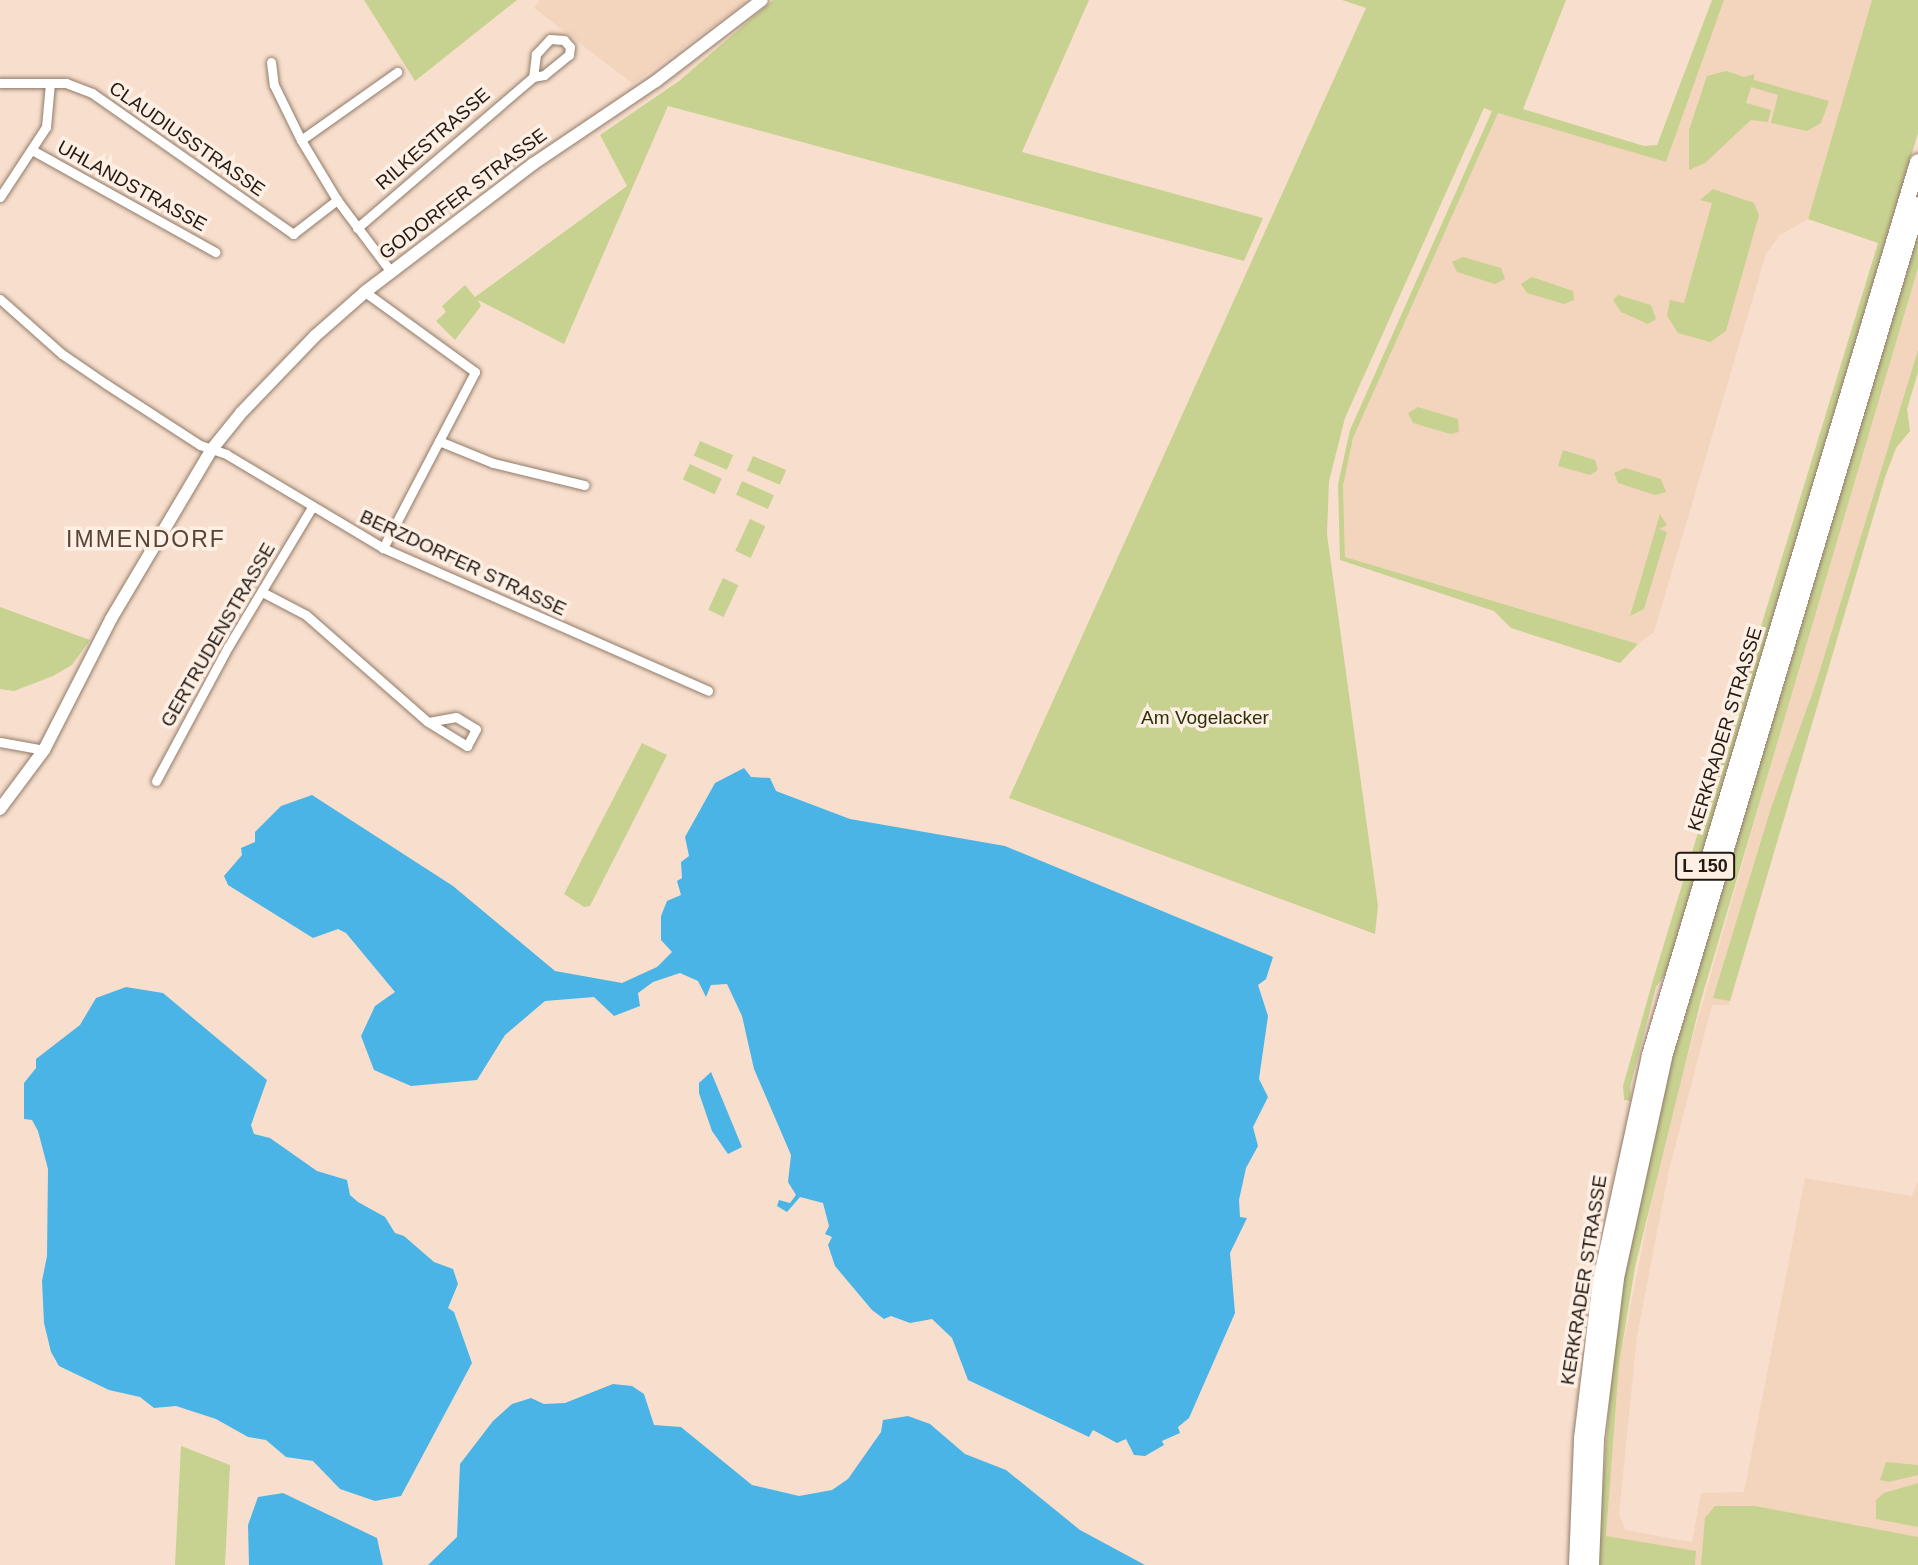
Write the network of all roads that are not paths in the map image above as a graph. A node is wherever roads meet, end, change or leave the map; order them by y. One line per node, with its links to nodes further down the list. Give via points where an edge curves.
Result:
1 (762, 0): 15 (street, GODORFER STRASSE)
2 (271, 62): 7 (street, via 274,85)
3 (397, 72): 7 (street)
4 (533, 77): 4 (street, RILKESTRASSE, via 544,75 569,55 564,40 550,39 536,54); 13 (street, RILKESTRASSE)
5 (0, 83): 6 (street, CLAUDIUSSTRASSE)
6 (50, 83): 8 (street, via 49,115); 11 (street, CLAUDIUSSTRASSE, via 76,86 114,104 287,232 297,233)
7 (301, 139): 11 (street)
8 (32, 150): 10 (street); 14 (street, UHLANDSTRASSE)
9 (1918, 162): 30 (highway, KERKRADER STRASSE / L 150, via 1650,1055 1617,1192 1594,1328 1582,1439)
10 (0, 197)
11 (337, 200): 13 (street)
12 (1918, 205): 31 (highway, KERKRADER STRASSE / L 150, via 1664,1057 1614,1290 1596,1439)
13 (357, 228): 15 (street)
14 (215, 252)
15 (391, 272): 16 (street, GODORFER STRASSE)
16 (365, 292): 18 (street, via 475,372); 19 (street, GODORFER STRASSE, via 315,336)
17 (0, 299): 19 (street, BERZDORFER STRASSE, via 62,354)
18 (439, 441): 20 (street, via 493,463); 22 (street)
19 (212, 449): 21 (street, BERZDORFER STRASSE); 27 (street, GODORFER STRASSE, via 111,619)
20 (584, 485)
21 (312, 507): 22 (street, BERZDORFER STRASSE); 23 (street, GERTRUDENSTRASSE)
22 (383, 548): 24 (street, BERZDORFER STRASSE)
23 (264, 593): 25 (street, via 306,615); 28 (street, GERTRUDENSTRASSE, via 228,647)
24 (708, 691)
25 (428, 722): 25 (street, via 467,746 476,729 456,716)
26 (0, 741): 27 (street)
27 (44, 750): 29 (street, GODORFER STRASSE)
28 (156, 781)
29 (0, 809)
30 (1577, 1565)
31 (1591, 1565)

